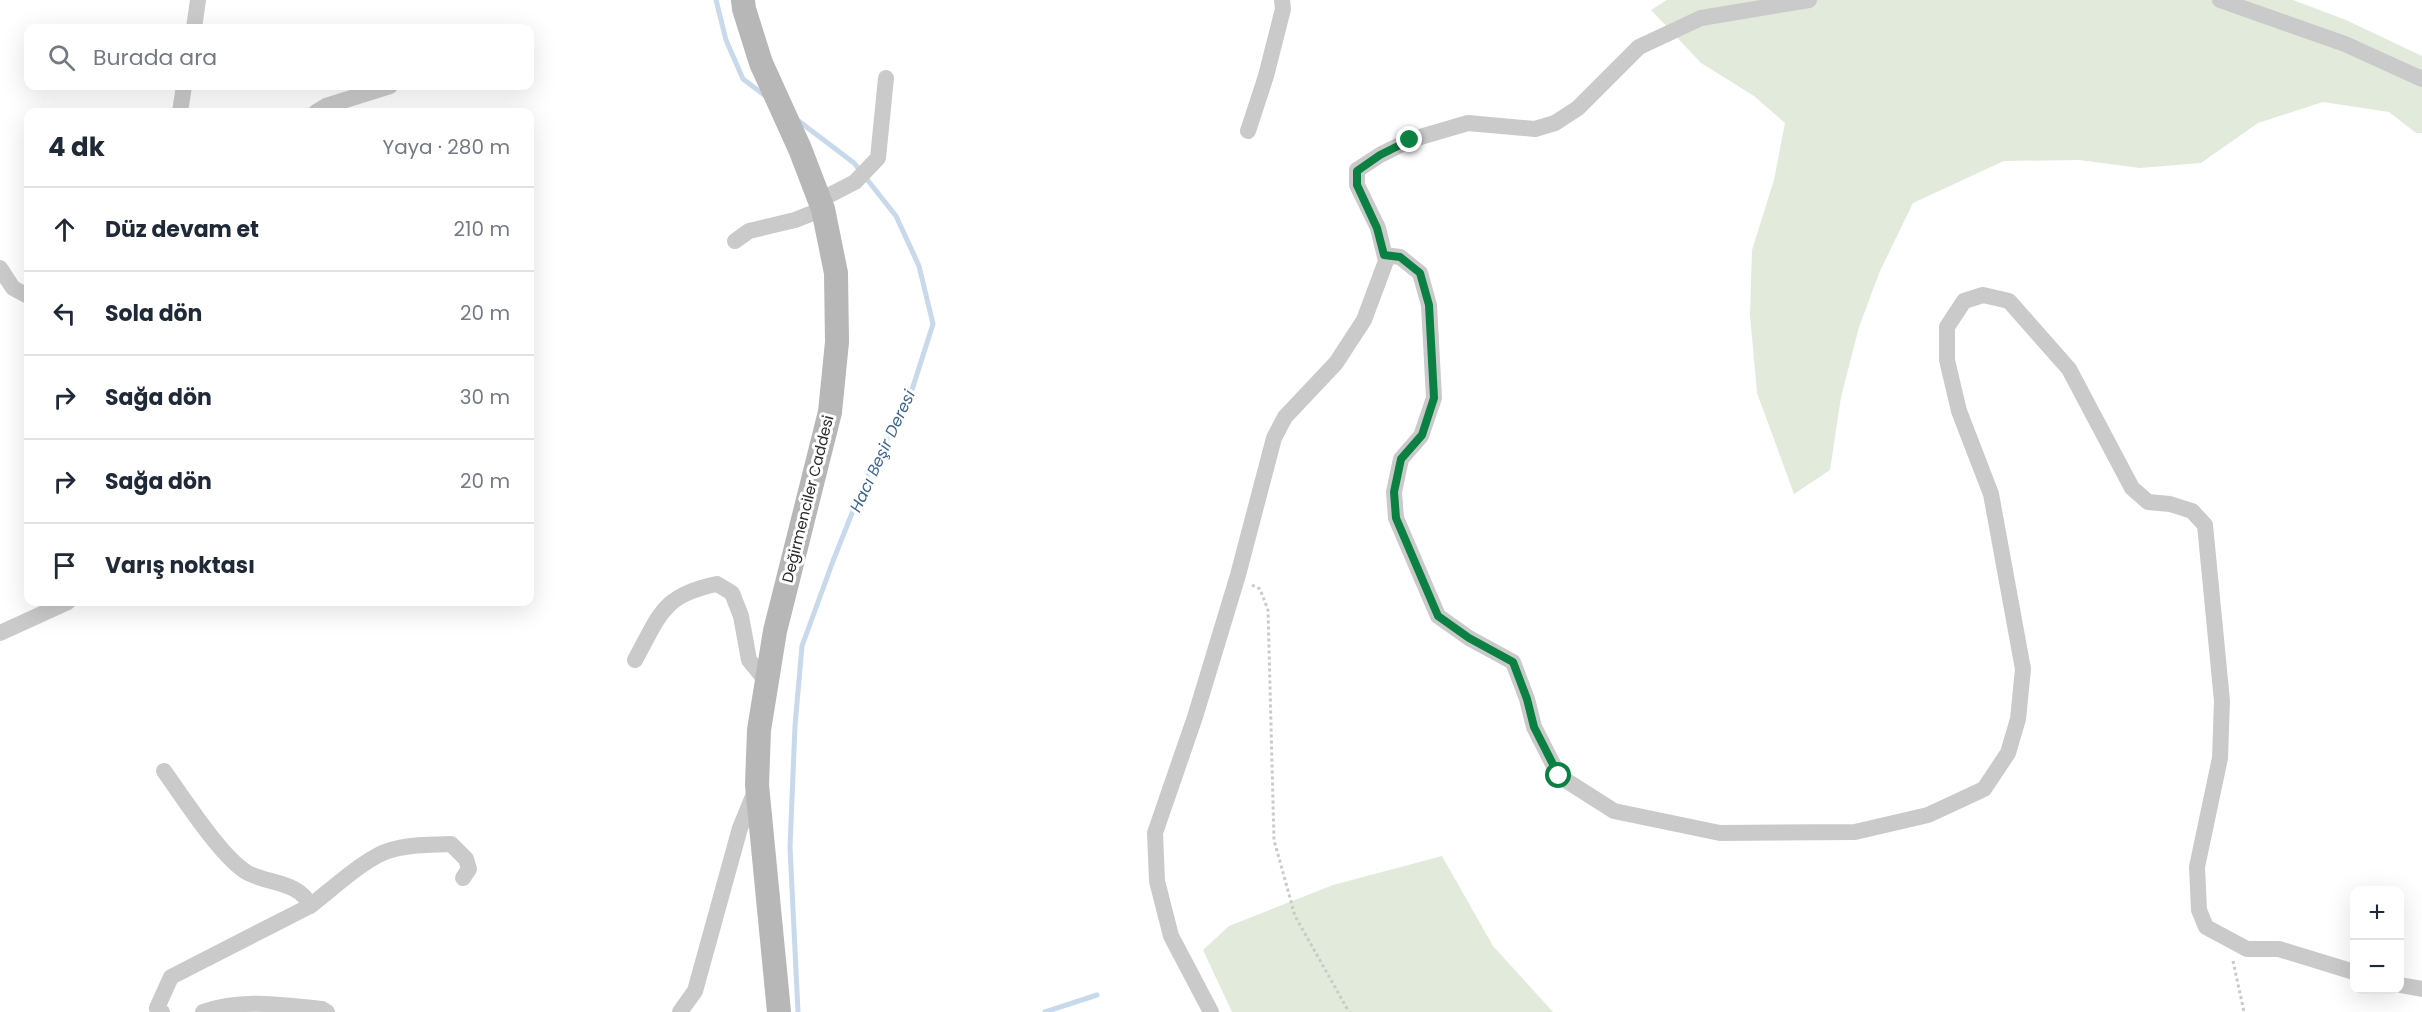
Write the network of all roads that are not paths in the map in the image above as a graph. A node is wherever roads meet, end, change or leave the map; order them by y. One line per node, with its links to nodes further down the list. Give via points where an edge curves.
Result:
1 (198, 0): 6 (street)
2 (743, 0): 14 (main road, Değirmenciler Caddesi, via 761,63)
3 (1282, 0): 13 (street, via 1266,76)
4 (1809, 0): 16 (street, via 1701,18 1649,42 1639,47 1578,108 1555,123 1535,129 1468,123 1410,140 1380,155 1357,171 1357,185 1377,228)
5 (2220, 0): 8 (street, via 2345,44)
6 (195, 24)
7 (886, 78): 14 (street, via 878,158 855,182)
8 (2422, 79)
9 (183, 90): 11 (street)
10 (377, 90): 12 (street)
11 (181, 108)
12 (323, 108)
13 (1248, 131)
14 (822, 205): 15 (street, via 795,220 749,231); 22 (main road, Değirmenciler Caddesi, via 836,273 835,379)
15 (735, 241)
16 (1384, 255): 27 (street, via 1400,257 1420,273 1429,305 1434,398 1422,435 1401,459 1394,492 1396,518 1438,616 1513,662 1534,727 1559,776 1614,812 1720,833 1855,832 1928,815 1984,789 2008,753 2018,719 2023,669 1991,494 1959,411 1947,360 1947,327 1964,301 1983,295 2009,301 2069,369 2132,488 2148,502 2192,511 2205,525 2222,700 2220,758 2197,867 2199,910 2206,927 2247,949 2280,949); 35 (street, via 1386,261 1364,320 1336,363 1285,417 1274,438 1238,575 1155,833 1157,881 1171,936)
17 (0, 268): 18 (street, via 14,288)
18 (24, 294)
19 (60, 606): 20 (street)
20 (0, 633)
21 (635, 660): 22 (street, via 664,607 691,589 717,584 732,593 741,616 749,660)
22 (766, 681): 24 (main road, Değirmenciler Caddesi)
23 (164, 771): 26 (street, via 230,860 248,873 297,890)
24 (757, 785): 33 (street, via 740,828 695,991); 34 (main road, Değirmenciler Caddesi)
25 (463, 878): 26 (street, via 469,869 466,859 451,844 408,846 378,856)
26 (310, 906): 30 (street, via 171,977 157,1008)
27 (2350, 970)
28 (2404, 986): 29 (street)
29 (2422, 989)
30 (162, 1012)
31 (203, 1012): 32 (street, via 254,1002)
32 (327, 1012)
33 (680, 1012)
34 (779, 1012)
35 (1210, 1012)

